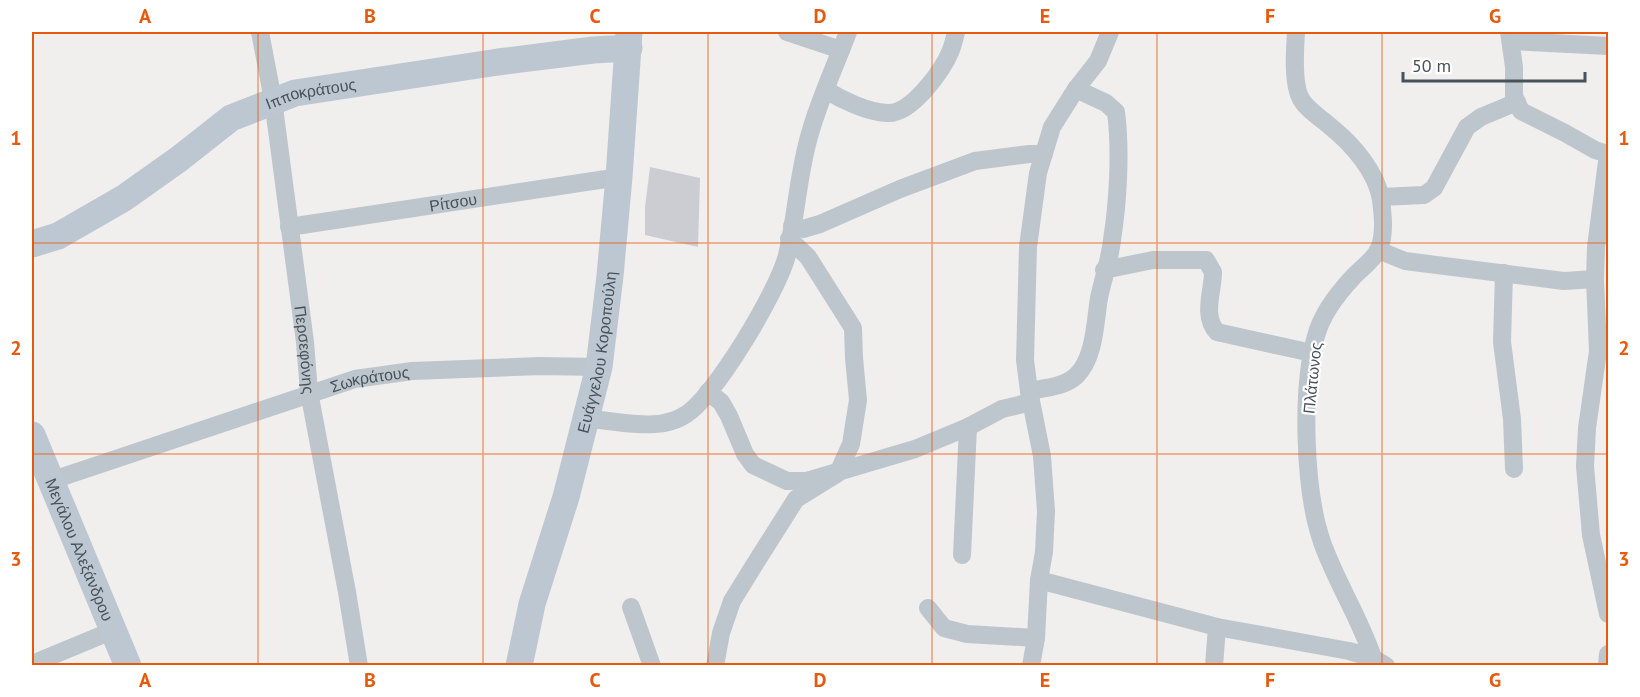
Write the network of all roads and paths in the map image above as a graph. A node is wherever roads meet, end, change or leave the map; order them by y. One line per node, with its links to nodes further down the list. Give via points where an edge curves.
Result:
1 (260, 32): 13 (street, Περσεφόνης)
2 (787, 32): 10 (street)
3 (848, 32): 10 (street)
4 (956, 32): 12 (street, via 951,52 931,84 902,111 888,114 843,101)
5 (1110, 32): 11 (street, via 1098,61)
6 (1296, 32): 18 (street, via 1296,79 1301,98 1357,153)
7 (1511, 36): 9 (street); 14 (street)
8 (629, 40): 13 (street, Ιπποκράτους, via 593,50 295,93); 17 (street, Ευάγγελου Κοροπούλη)
9 (1608, 41)
10 (841, 50): 12 (street)
11 (1076, 89): 15 (street, via 1052,128); 23 (street, via 1116,112 1116,201 1112,242)
12 (826, 90): 20 (street, via 800,171)
13 (273, 100): 19 (street, Περσεφόνης); 21 (street, Ιπποκράτους, via 231,118 124,198 58,236)
14 (1517, 102): 16 (street, via 1521,111); 18 (street, via 1467,127 1434,188 1424,195)
15 (1044, 154): 20 (street, via 975,161 820,224); 31 (street, via 1028,247 1024,325)
16 (1608, 154): 25 (street)
17 (619, 177): 19 (street, Ρίτσου); 27 (street, Ευάγγελου Κοροπούλη)
18 (1381, 197): 22 (street, via 1384,229)
19 (289, 227): 29 (street, Περσεφόνης)
20 (790, 232): 30 (street, via 778,280); 37 (street, via 853,328 858,400 851,444)
21 (32, 244)
22 (1378, 250): 24 (street, via 1405,261); 26 (street, Πλάτωνος, via 1334,299 1316,334)
23 (1104, 270): 26 (street, via 1153,260 1206,260 1214,272 1209,312 1211,326 1217,332); 31 (street, via 1085,364 1063,384)
24 (1504, 273): 25 (street, via 1564,281); 36 (street, via 1502,342)
25 (1595, 279): 28 (street)
26 (1312, 354): 47 (street, Πλάτωνος, via 1307,446 1313,511 1322,542)
27 (598, 367): 29 (street, Σωκράτους, via 412,371 355,378); 32 (street, Ευάγγελου Κοροπούλη)
28 (1600, 390): 42 (street, via 1586,447 1587,500)
29 (309, 392): 35 (street, Σωκράτους, via 166,441); 50 (street, Περσεφόνης)
30 (708, 392): 32 (street, via 686,414 666,423); 37 (street, via 721,402 753,465 787,481 807,481)
31 (1030, 396): 33 (street); 39 (street, via 1042,456 1046,511)
32 (587, 418): 51 (street, Ευάγγελου Κοροπούλη, via 532,604)
33 (968, 427): 37 (street, via 915,449); 38 (street)
34 (32, 435): 35 (street, Μεγάλου Αλεξάνδρου)
35 (41, 469): 44 (street, Μεγάλου Αλεξάνδρου)
36 (1514, 469)
37 (838, 473): 53 (street, via 796,499 732,601)
38 (962, 555)
39 (1039, 580): 43 (street); 45 (street)
40 (631, 607): 52 (street)
41 (928, 608): 45 (street, via 944,628 967,634)
42 (1608, 614)
43 (1217, 627): 47 (street, via 1349,651); 55 (street)
44 (114, 630): 48 (street); 49 (street, Μεγάλου Αλεξάνδρου)
45 (1036, 638): 54 (street)
46 (1608, 654): 56 (street)
47 (1379, 662)
48 (32, 664)
49 (128, 666)
50 (359, 666)
51 (519, 666)
52 (652, 666)
53 (715, 666)
54 (1031, 666)
55 (1214, 666)
56 (1607, 666)

